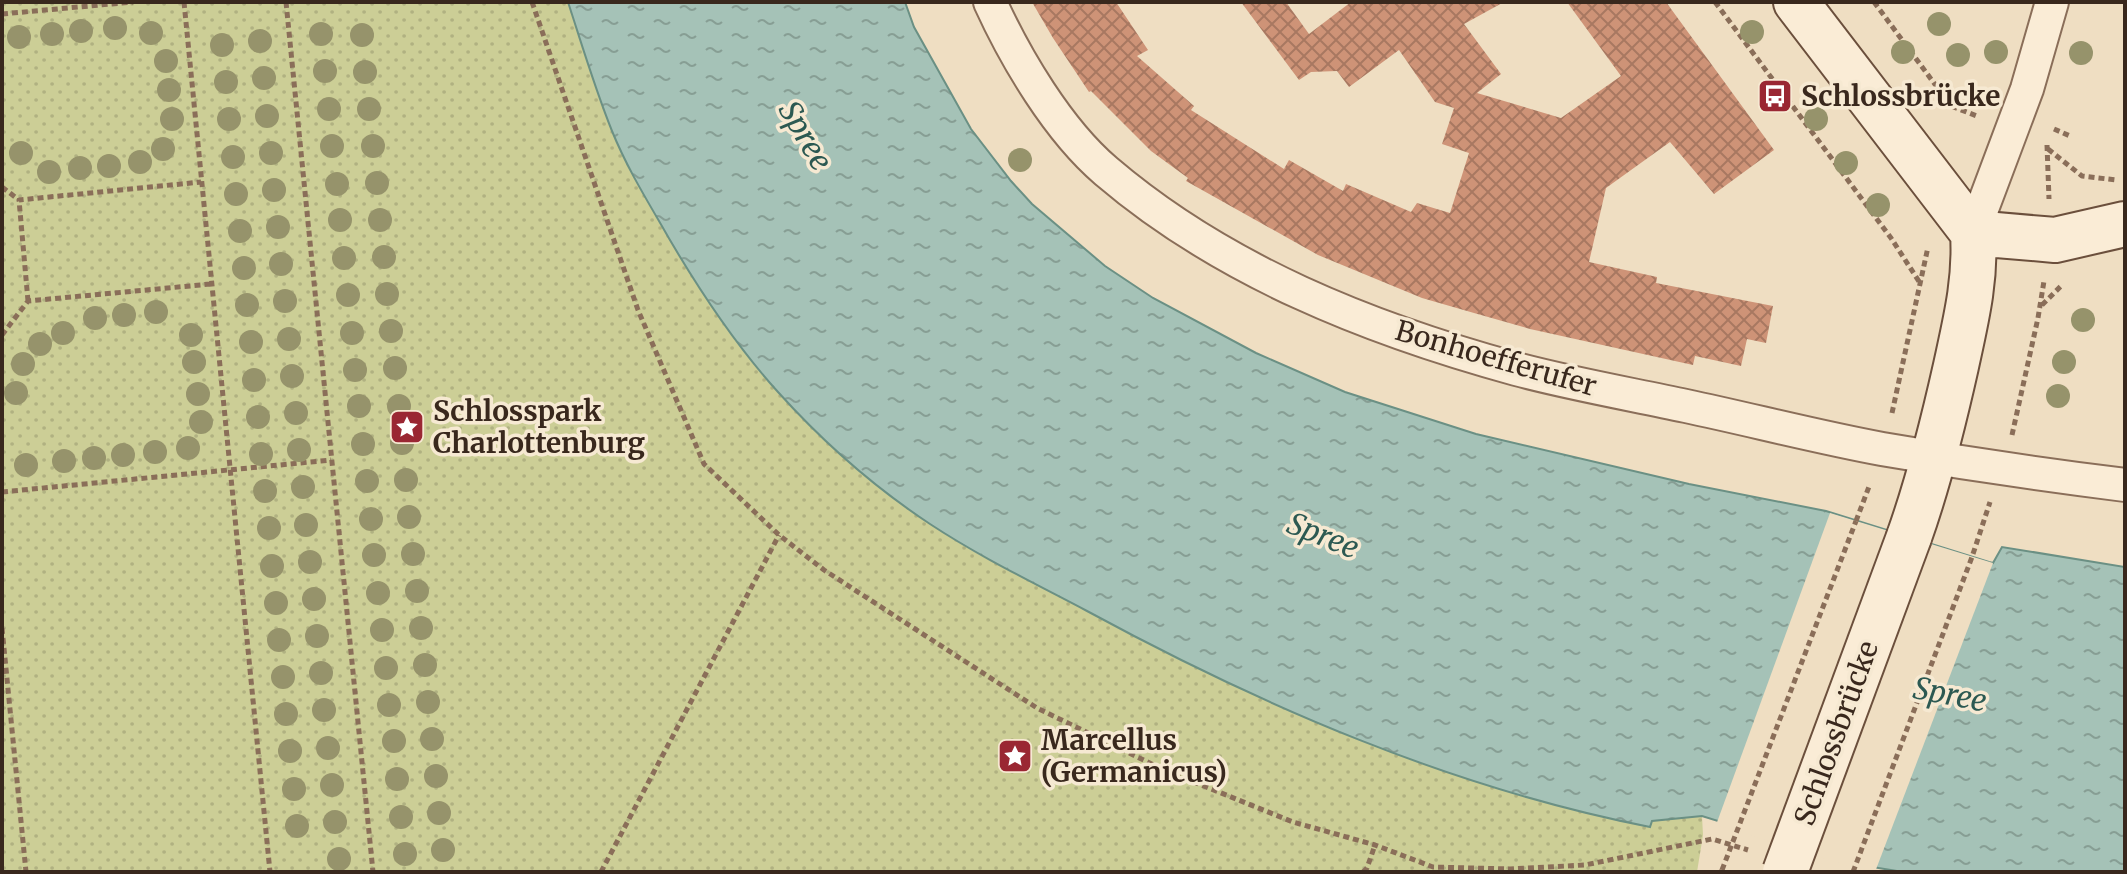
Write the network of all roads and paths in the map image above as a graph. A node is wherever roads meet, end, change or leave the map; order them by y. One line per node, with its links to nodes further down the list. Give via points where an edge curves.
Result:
1 (133, 2): 10 (path)
2 (184, 2): 14 (path)
3 (286, 2): 28 (path)
4 (532, 2): 34 (path, via 638,310 704,464)
5 (990, 2): 27 (street, Bonhoefferufer, via 1054,114 1103,169 1212,246 1321,303 1420,341 1519,370)
6 (1715, 2): 25 (path, via 1920,283)
7 (1796, 2): 18 (main road)
8 (1874, 2): 11 (path)
9 (2052, 2): 18 (street, via 2027,89)
10 (2, 14)
11 (1951, 106)
12 (2054, 129): 13 (path)
13 (2070, 136)
14 (201, 182): 16 (path); 20 (path)
15 (2, 187): 16 (path)
16 (19, 200): 21 (path)
17 (2125, 224): 18 (main road, via 2055,240)
18 (1973, 233): 27 (main road, Schlossbrücke, via 1972,294)
19 (2071, 281): 22 (path)
20 (211, 284): 21 (path); 29 (path)
21 (28, 301): 24 (path)
22 (2040, 307)
23 (2038, 318): 26 (path)
24 (2, 335)
25 (1890, 421)
26 (2012, 433)
27 (1935, 458): 31 (street, Bonhoefferufer); 45 (main road, Schlossbrücke, bridge)
28 (332, 460): 29 (path); 42 (path)
29 (230, 469): 33 (path); 41 (path)
30 (1870, 482): 39 (path, bridge)
31 (2125, 485)
32 (1994, 491): 46 (path)
33 (2, 492)
34 (779, 535): 37 (path, via 824,570 1037,708 1177,775 1293,822); 43 (path)
35 (2, 628): 40 (path)
36 (1712, 839): 38 (path, via 1585,865)
37 (1375, 845): 38 (path); 44 (path)
38 (1434, 869)
39 (1722, 871)
40 (26, 872)
41 (270, 872)
42 (373, 872)
43 (601, 872)
44 (1363, 872)
45 (1785, 872)
46 (1853, 872)

